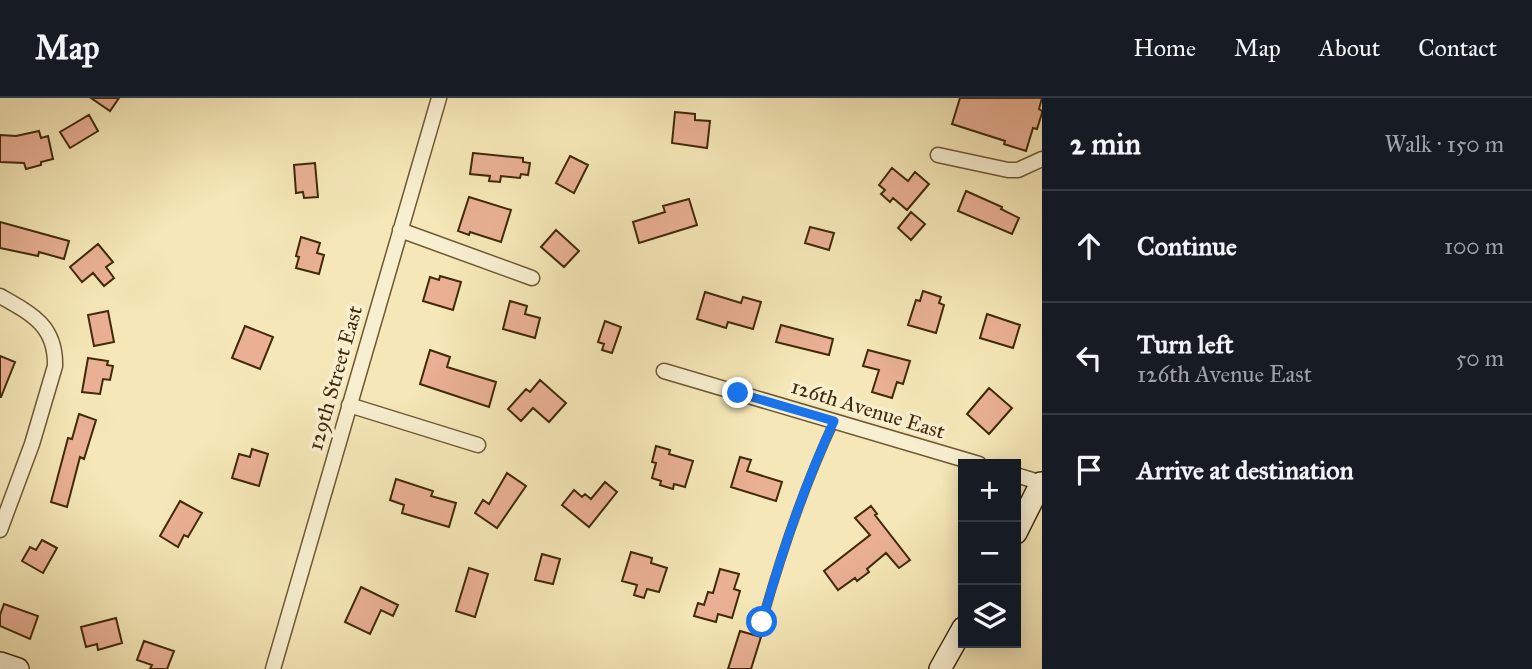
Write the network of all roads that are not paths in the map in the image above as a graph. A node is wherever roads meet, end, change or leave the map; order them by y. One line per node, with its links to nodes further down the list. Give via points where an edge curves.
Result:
1 (439, 98): 4 (street, 129th Street East)
2 (938, 155): 3 (street, via 1008,170)
3 (1042, 159)
4 (400, 230): 5 (street); 8 (street, 129th Street East)
5 (532, 278)
6 (0, 296): 14 (street, via 44,327 55,354 32,444)
7 (664, 371): 9 (street, 126th Avenue East)
8 (349, 405): 10 (street); 20 (street, 129th Street East)
9 (834, 421): 11 (street, 126th Avenue East); 16 (lane, via 781,556)
10 (478, 445)
11 (962, 459)
12 (1021, 476): 13 (street)
13 (1041, 482): 15 (street)
14 (1, 523)
15 (1021, 523)
16 (762, 622)
17 (958, 637): 21 (street)
18 (0, 663): 19 (street)
19 (18, 669)
20 (274, 669)
21 (940, 669)

